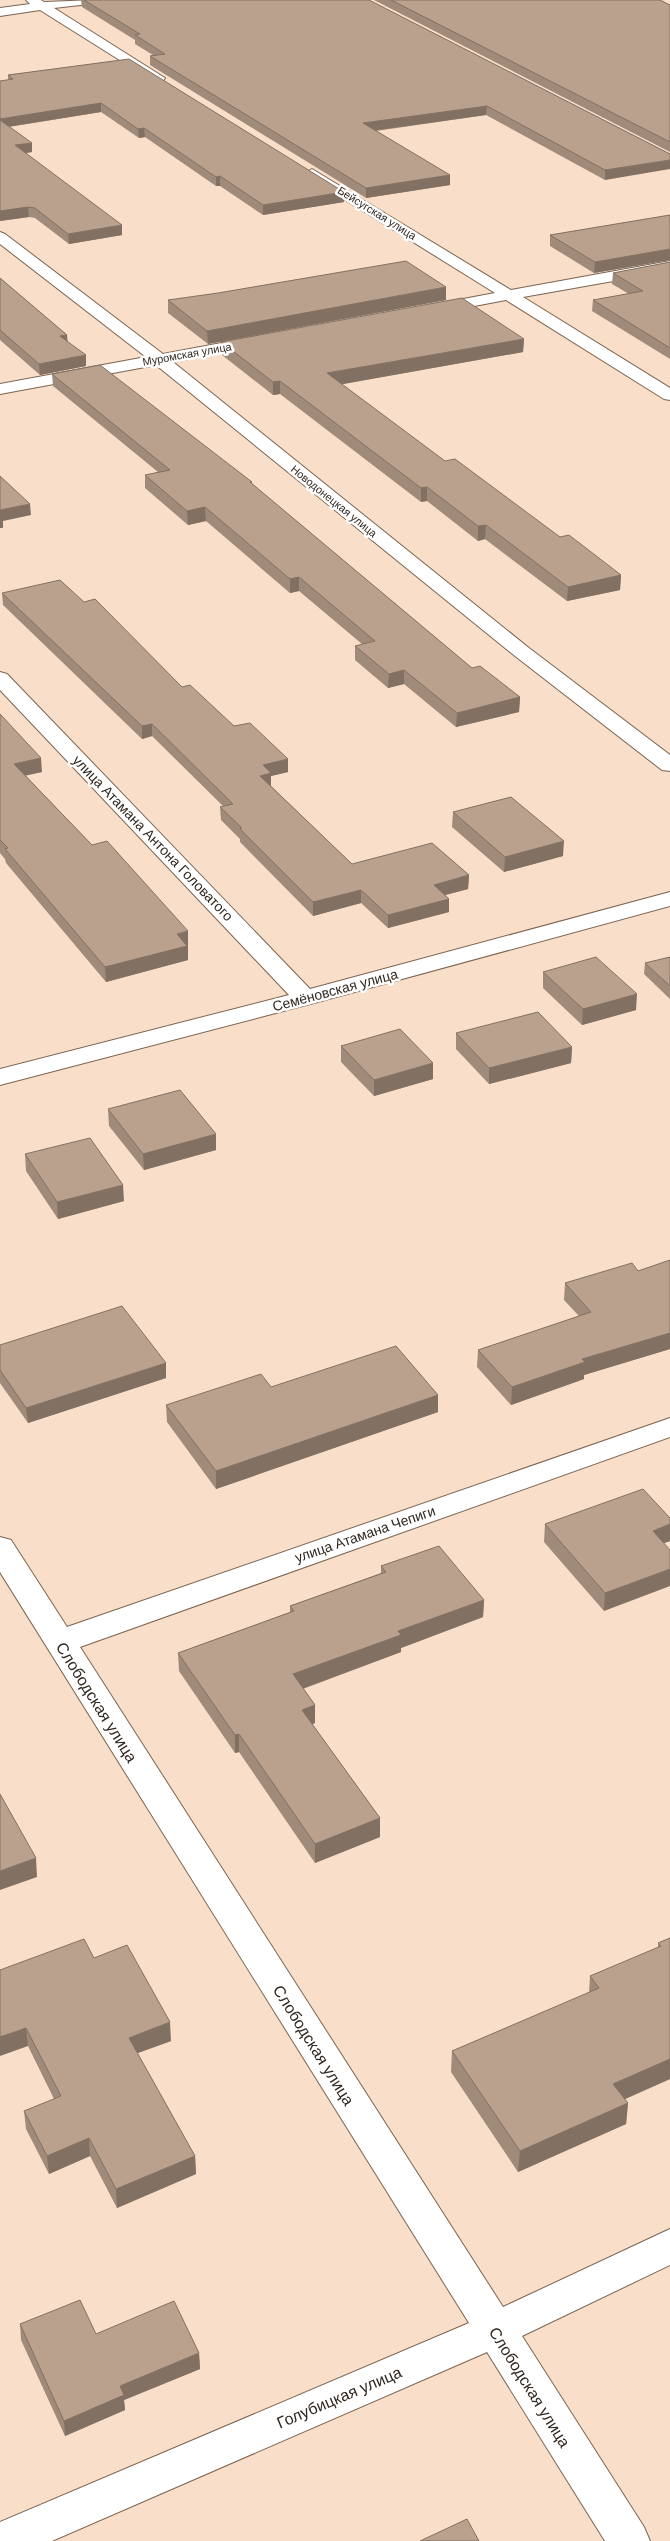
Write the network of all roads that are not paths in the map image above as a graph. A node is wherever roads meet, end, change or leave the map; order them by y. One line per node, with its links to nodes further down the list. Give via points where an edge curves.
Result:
1 (89, 0): 2 (street)
2 (37, 3): 3 (street); 4 (street)
3 (0, 12)
4 (168, 84)
5 (301, 166): 8 (street, Бейсугская улица)
6 (0, 237): 11 (street, Новодонецкая улица)
7 (670, 266): 8 (street)
8 (511, 295): 9 (street); 13 (street, Бейсугская улица)
9 (413, 313)
10 (276, 338): 11 (street, Муромская улица)
11 (159, 360): 12 (street, Муромская улица); 15 (street, Новодонецкая улица, via 522,652)
12 (0, 389)
13 (670, 395)
14 (0, 678): 17 (street, улица Атамана Антона Головатого)
15 (670, 765)
16 (670, 899): 17 (street, Семёновская улица)
17 (306, 998): 18 (street, Семёновская улица)
18 (0, 1077)
19 (670, 1427): 21 (street, улица Атамана Чепиги)
20 (0, 1547): 21 (street, Слободская улица)
21 (59, 1642): 23 (street, Слободская улица)
22 (670, 2246): 23 (street, Голубицкая улица)
23 (495, 2330): 24 (street, Голубицкая улица); 25 (street, Слободская улица)
24 (4, 2541)
25 (629, 2541)

